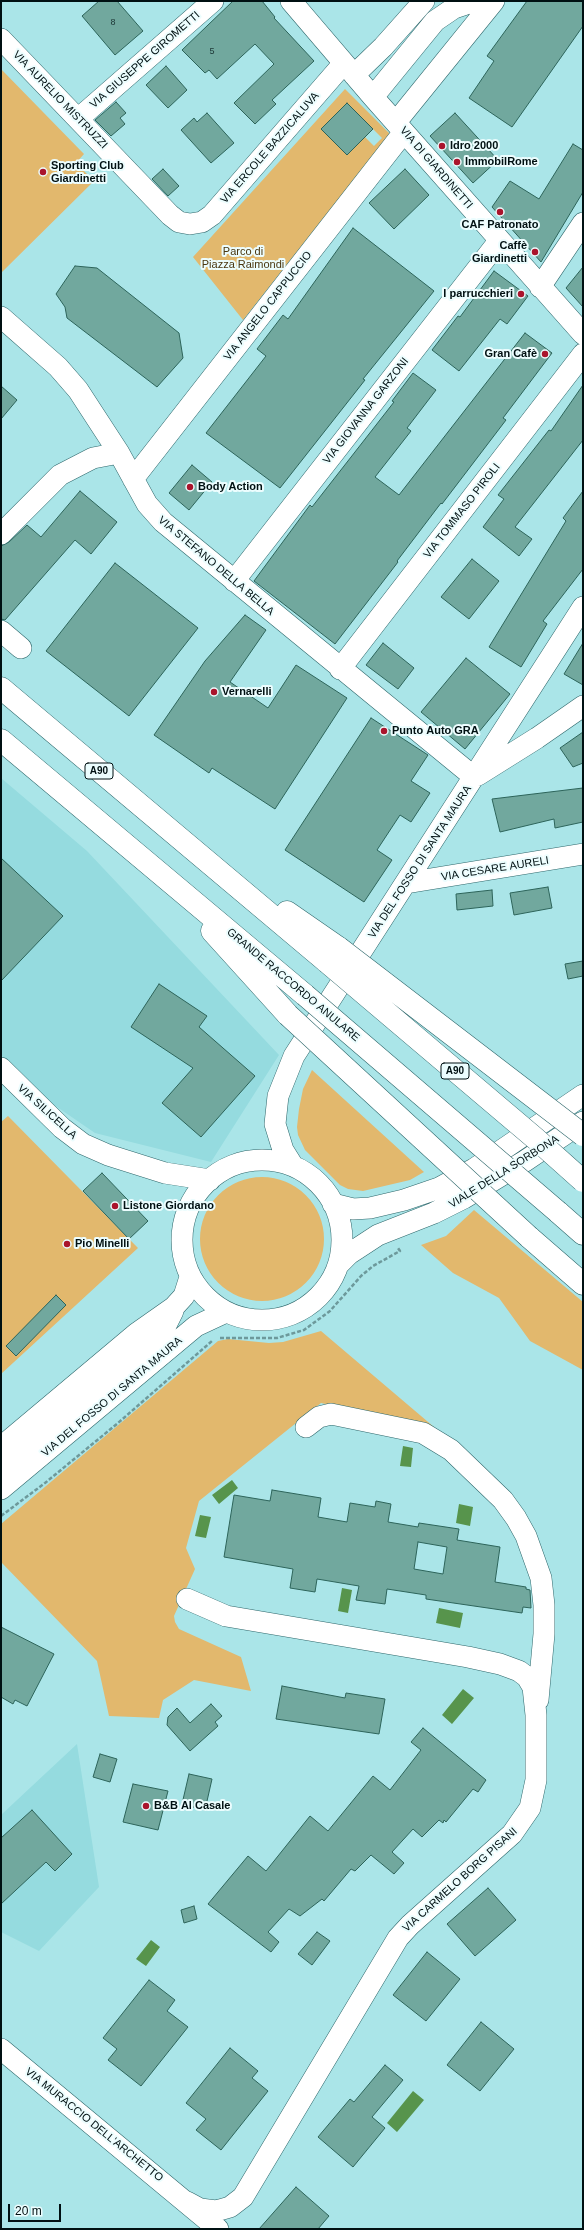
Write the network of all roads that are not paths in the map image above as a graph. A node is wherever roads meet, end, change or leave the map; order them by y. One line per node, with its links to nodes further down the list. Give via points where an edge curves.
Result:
1 (213, 1): 9 (street, VIA GIUSEPPE GIROMETTI)
2 (291, 1): 7 (street, VIA DI GIARDINETTI)
3 (424, 1): 7 (street, VIA ERCOLE BAZZICALUVA, via 384,47)
4 (475, 1): 8 (street, via 454,8 435,21)
5 (494, 1): 10 (street, VIA ANGELO CAPPUCCIO)
6 (1, 39): 9 (street, VIA AURELIO MISTRUZZI)
7 (349, 69): 8 (street, VIA DI GIARDINETTI); 12 (street, VIA ERCOLE BAZZICALUVA, via 212,215 202,222)
8 (373, 97): 10 (street, VIA DI GIARDINETTI)
9 (78, 120): 12 (street, VIA AURELIO MISTRUZZI, via 170,215 179,222)
10 (400, 127): 13 (street, VIA DI GIARDINETTI); 19 (street, VIA ANGELO CAPPUCCIO)
11 (583, 223): 14 (street)
12 (190, 224)
13 (499, 241): 14 (street, VIA DI GIARDINETTI); 21 (street, VIA GIOVANNA GARZONI)
14 (540, 287): 16 (street, VIA DI GIARDINETTI)
15 (1, 317): 18 (street, VIA STEFANO DELLA BELLA, via 65,374 82,395)
16 (583, 334)
17 (583, 354): 25 (street, VIA TOMMASO PIROLI)
18 (118, 453): 19 (street, VIA STEFANO DELLA BELLA); 20 (street, via 93,458 60,475)
19 (133, 479): 21 (street, VIA STEFANO DELLA BELLA, via 156,515)
20 (1, 534)
21 (234, 581): 25 (street, VIA STEFANO DELLA BELLA)
22 (583, 607): 28 (street, VIA DEL FOSSO DI SANTA MAURA)
23 (1, 631): 24 (street)
24 (21, 648)
25 (340, 669): 31 (street, VIA STEFANO DELLA BELLA)
26 (1, 688): 35 (highway, A90, via 198,853)
27 (583, 706): 29 (street)
28 (510, 720): 29 (street, via 523,733); 31 (street, VIA DEL FOSSO DI SANTA MAURA)
29 (537, 738): 31 (street)
30 (1, 740): 33 (highway, GRANDE RACCORDO ANULARE)
31 (474, 777): 34 (street, VIA DEL FOSSO DI SANTA MAURA)
32 (583, 854): 34 (street, VIA CESARE AURELI)
33 (166, 879): 48 (highway, GRANDE RACCORDO ANULARE, bridge); 51 (highway, bridge, via 288,1015)
34 (406, 883): 39 (street, VIA DEL FOSSO DI SANTA MAURA, via 298,1047 281,1086)
35 (333, 955): 40 (highway, bridge); 45 (highway, A90, bridge)
36 (1, 1068): 43 (street, VIA SILICELLA, via 62,1128 83,1144)
37 (583, 1094): 46 (street, VIALE DELLA SORBONA, via 474,1169 439,1188 370,1208 353,1209)
38 (583, 1122): 49 (street, VIALE DELLA SORBONA, via 464,1198 434,1213 388,1230 358,1247)
39 (275, 1124): 41 (street, VIA DEL FOSSO DI SANTA MAURA); 42 (street, VIA DEL FOSSO DI SANTA MAURA, via 283,1150)
40 (583, 1135)
41 (250, 1161): 42 (street, via 272,1160); 44 (street, via 235,1165)
42 (293, 1166): 46 (street, via 314,1179)
43 (164, 1173): 44 (street, VIA SILICELLA); 47 (street, VIA SILICELLA, via 184,1195 188,1205)
44 (210, 1180): 47 (street, via 196,1194)
45 (583, 1181)
46 (333, 1204): 49 (street, via 342,1236)
47 (187, 1212): 50 (street, via 182,1245)
48 (583, 1234)
49 (339, 1264): 53 (street, via 320,1296 288,1317 263,1321 238,1317)
50 (190, 1277): 52 (street, VIA DEL FOSSO DI SANTA MAURA, via 184,1296); 53 (street, via 205,1297)
51 (583, 1284)
52 (174, 1307): 55 (street, VIA DEL FOSSO DI SANTA MAURA, via 137,1333); 56 (street, VIA DEL FOSSO DI SANTA MAURA, via 163,1331 146,1348)
53 (226, 1312): 57 (street, VIA DEL FOSSO DI SANTA MAURA, via 196,1326)
54 (306, 1427): 59 (street, via 319,1417 331,1414 423,1433 446,1446 511,1509 538,1565 543,1592 543,1661)
55 (1, 1447)
56 (1, 1468)
57 (1, 1489)
58 (187, 1599): 59 (street, VIA CARMELO BORG PISANI, via 226,1616 468,1656 506,1666 519,1671 530,1680)
59 (536, 1715): 61 (street, VIA CARMELO BORG PISANI, via 535,1791 530,1808 521,1824 401,1934 249,2189)
60 (1, 2049): 61 (street, VIA MURACCIO DELL'ARCHETTO, via 187,2202)
61 (217, 2220)

